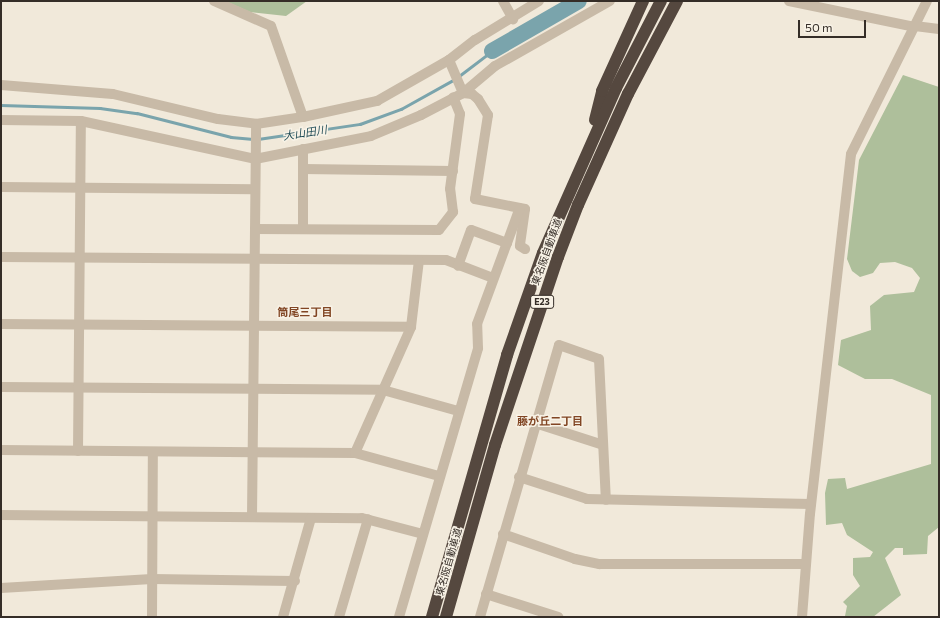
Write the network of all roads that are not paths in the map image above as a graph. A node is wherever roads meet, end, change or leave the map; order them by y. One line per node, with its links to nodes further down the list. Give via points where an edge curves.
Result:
1 (214, 1): 17 (street, via 271,26)
2 (503, 1): 10 (street)
3 (539, 1): 10 (street)
4 (610, 1): 15 (street, via 495,66)
5 (642, 1): 22 (highway, via 602,92)
6 (661, 1): 22 (highway, 東名阪自動車道 / E23)
7 (677, 1): 77 (highway, 東名阪自動車道 / E23, via 628,94 578,205 558,257 495,445)
8 (789, 1): 11 (street)
9 (927, 1): 11 (street)
10 (513, 19): 13 (street, via 475,40)
11 (914, 26): 12 (street); 59 (street, via 851,154)
12 (939, 29)
13 (449, 60): 15 (street); 17 (street, via 377,101)
14 (1, 85): 20 (street, via 113,94 218,119)
15 (463, 93): 16 (street); 29 (street, via 472,94 478,99 488,115 475,199)
16 (453, 97): 21 (street, via 422,115 371,136); 25 (street, via 460,114)
17 (303, 117): 20 (street)
18 (1, 120): 19 (street)
19 (81, 121): 23 (street); 27 (street)
20 (256, 124): 23 (street)
21 (303, 149): 23 (street); 24 (street)
22 (586, 153): 76 (highway, 東名阪自動車道 / E23, via 543,253 507,356)
23 (255, 155): 28 (street)
24 (303, 169): 25 (street); 31 (street)
25 (452, 170): 31 (street, via 450,189 453,212 439,230)
26 (1, 187): 27 (street)
27 (80, 188): 28 (street); 35 (street)
28 (255, 189): 30 (street)
29 (520, 208): 32 (street); 33 (street, via 525,209 520,246)
30 (254, 229): 31 (street); 36 (street)
31 (303, 230)
32 (506, 243): 38 (street, via 471,230); 39 (street)
33 (525, 250)
34 (1, 257): 35 (street)
35 (80, 257): 36 (street); 41 (street)
36 (254, 259): 37 (street); 42 (street)
37 (419, 260): 38 (street, via 446,260); 43 (street)
38 (458, 266): 39 (street)
39 (492, 278): 48 (street, via 477,324 478,348)
40 (1, 324): 41 (street)
41 (80, 325): 42 (street); 45 (street)
42 (254, 326): 43 (street); 46 (street)
43 (411, 327): 47 (street)
44 (1, 387): 45 (street)
45 (78, 388): 46 (street); 52 (street)
46 (252, 389): 47 (street); 54 (street)
47 (383, 390): 48 (street); 55 (street)
48 (458, 411): 56 (street)
49 (535, 423): 50 (street); 50 (street, via 559,345 599,359); 57 (street)
50 (603, 445): 58 (street)
51 (1, 450): 52 (street)
52 (78, 451): 53 (street)
53 (153, 452): 54 (street); 61 (street)
54 (252, 452): 55 (street); 62 (street)
55 (355, 453): 56 (street)
56 (439, 476): 65 (street)
57 (519, 477): 58 (street, via 587,499); 66 (street)
58 (606, 500): 59 (street)
59 (811, 504): 67 (street)
60 (1, 515): 61 (street)
61 (152, 517): 62 (street); 68 (street)
62 (252, 517): 63 (street)
63 (310, 518): 64 (street); 69 (street)
64 (368, 519): 65 (street); 74 (street)
65 (423, 534): 75 (street)
66 (503, 534): 67 (street, via 575,559 599,564); 71 (street)
67 (806, 564): 80 (street)
68 (152, 579): 69 (street); 70 (street); 72 (street)
69 (295, 581): 73 (street)
70 (1, 588)
71 (486, 594): 78 (street); 79 (street)
72 (152, 617)
73 (284, 617)
74 (339, 617)
75 (399, 617)
76 (432, 617)
77 (446, 617)
78 (480, 617)
79 (558, 617)
80 (802, 617)

